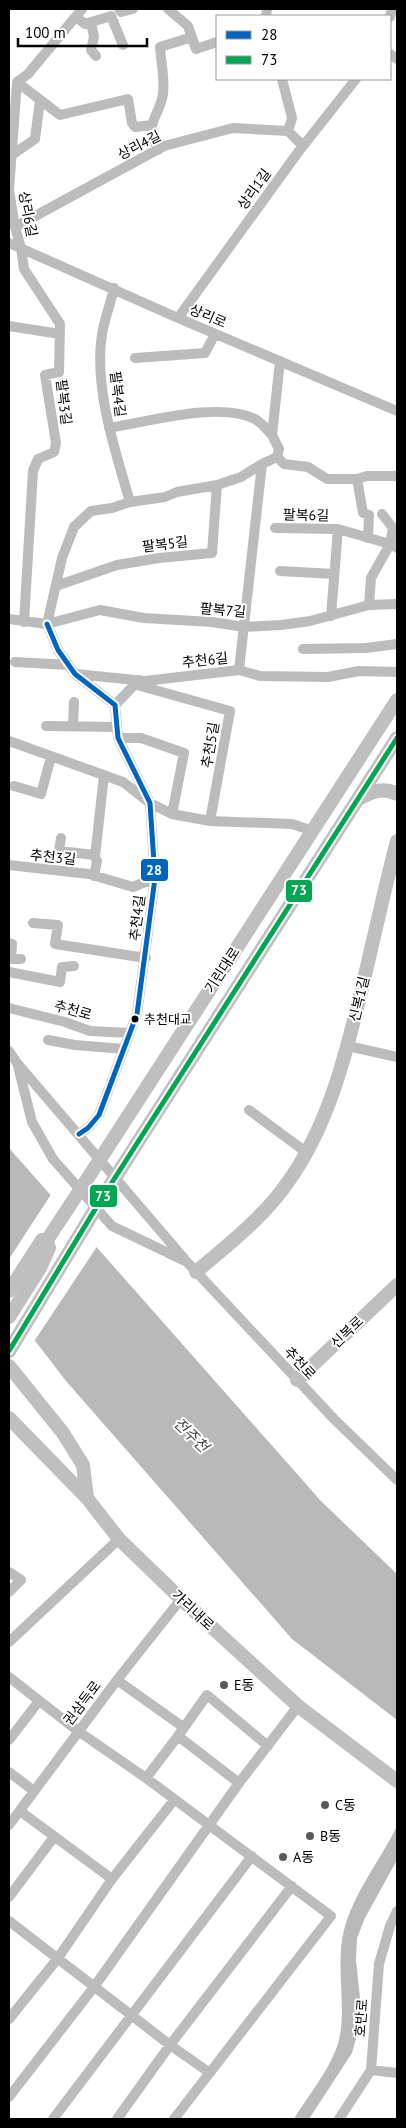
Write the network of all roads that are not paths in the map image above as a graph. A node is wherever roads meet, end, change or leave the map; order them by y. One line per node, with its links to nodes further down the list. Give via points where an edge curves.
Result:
1 (119, 9): 2 (street, via 121,12)
2 (133, 9)
3 (168, 9): 6 (street, via 188,26)
4 (79, 13): 5 (street, via 85,24); 12 (street, via 28,74)
5 (91, 22): 8 (street, via 111,16); 9 (street, via 94,37 91,50)
6 (192, 37): 7 (street, via 196,49); 14 (street, via 160,47 163,95)
7 (216, 42)
8 (123, 44)
9 (96, 56)
10 (282, 80): 15 (street, via 292,118)
11 (355, 80): 16 (street, 상리1길)
12 (17, 82): 13 (street); 18 (street, 상리6길)
13 (40, 100): 14 (street, via 60,115 128,99 135,127); 18 (street, via 35,139)
14 (150, 125): 17 (street)
15 (288, 131): 16 (street); 17 (street, 상리4길, via 233,128)
16 (303, 146): 23 (street, 상리1길)
17 (158, 150): 19 (street, 상리4길)
18 (12, 155): 19 (street, 상리6길, via 9,190)
19 (15, 227): 21 (street, 상리6길)
20 (9, 243): 21 (street, 상리로)
21 (21, 248): 22 (street, 상리로); 25 (street, 팔복3길, via 24,269 60,324)
22 (114, 288): 23 (street, 상리로); 30 (street, 팔복4길, via 103,330 100,365)
23 (178, 318): 26 (street, 상리로)
24 (9, 326): 25 (street)
25 (60, 334): 50 (street, 팔복3길, via 59,372 45,375 56,443 54,452 38,458 33,471)
26 (215, 334): 27 (street, via 205,353); 28 (street, 상리로)
27 (135, 358)
28 (280, 361): 29 (street, 상리로); 31 (street)
29 (397, 411)
30 (109, 428): 31 (street, via 210,411 256,420); 37 (street, 팔복4길)
31 (272, 435): 32 (street, via 279,449)
32 (277, 457): 33 (street); 35 (street, via 284,464 308,467 327,479)
33 (262, 464): 36 (street, via 241,477); 52 (street)
34 (397, 476): 35 (street)
35 (357, 479): 41 (street, via 363,513 369,514)
36 (217, 484): 37 (street); 45 (street, 팔복5길, via 212,552 116,565)
37 (130, 502): 45 (street, via 91,511 74,527)
38 (382, 514): 42 (street, via 393,528)
39 (275, 528): 40 (street, 팔복6길)
40 (338, 529): 41 (street, 팔복6길); 44 (street, 팔복6길)
41 (368, 538): 42 (street, 팔복6길)
42 (394, 546): 47 (street, via 371,578)
43 (280, 571): 44 (street)
44 (334, 574): 48 (street, 팔복6길)
45 (56, 586): 51 (street)
46 (397, 604): 47 (street, 팔복7길)
47 (369, 605): 48 (street, 팔복7길)
48 (331, 616): 52 (street, 팔복7길, via 281,625)
49 (9, 619): 50 (street, 팔복7길)
50 (24, 622): 51 (street, 팔복7길)
51 (47, 624): 52 (street, 팔복7길, via 100,610 144,618); 56 (street, via 58,650)
52 (244, 627): 57 (street)
53 (397, 644): 54 (street)
54 (303, 649)
55 (15, 662): 56 (street)
56 (69, 665): 59 (street)
57 (239, 670): 58 (street, 추천6길, via 260,676 308,677 359,671); 60 (street, 추천6길)
58 (397, 672)
59 (75, 674): 60 (street, 추천6길); 63 (street)
60 (137, 682): 63 (street); 77 (street, 추천5길, via 230,711)
61 (397, 700): 78 (street, 기린대로)
62 (74, 702): 65 (street)
63 (115, 705): 66 (street, 추천4길)
64 (46, 726): 65 (street)
65 (73, 726): 66 (street)
66 (117, 727): 67 (street, 추천4길)
67 (118, 738): 75 (street, 추천4길); 76 (street, 추천5길, via 140,738 184,753)
68 (397, 738): 74 (street, 기린대로)
69 (9, 741): 70 (street)
70 (51, 757): 71 (street); 72 (street, via 41,794)
71 (104, 776): 75 (street, via 123,782); 81 (street, 추천3길)
72 (14, 786)
73 (397, 794): 74 (street, via 375,791)
74 (360, 798): 104 (street, 기린대로)
75 (150, 803): 76 (street); 85 (street, 추천4길)
76 (172, 814): 77 (street)
77 (210, 821): 78 (street, via 292,824)
78 (314, 831): 103 (street, 기린대로)
79 (61, 838): 81 (street, 추천3길, via 59,851)
80 (397, 841): 82 (street, 신복1길)
81 (95, 855): 84 (street, 추천3길, via 98,861)
82 (395, 860): 95 (street, 신복1길)
83 (9, 865): 84 (street, 추천3길)
84 (94, 876): 85 (street, 추천3길, via 133,887)
85 (155, 878): 88 (street, 추천4길)
86 (33, 923): 88 (street, 추천4길, via 58,925 55,944)
87 (9, 943): 89 (street, via 12,944 11,959)
88 (146, 958): 93 (street, 추천4길, via 138,1014)
89 (21, 959)
90 (74, 966): 91 (street, 추천로, via 62,967 60,982)
91 (9, 972)
92 (9, 1008): 93 (street, 추천로, via 90,1030)
93 (130, 1032): 96 (street, 추천4길)
94 (48, 1040): 96 (street)
95 (348, 1046): 98 (street); 102 (street, 신복1길, via 333,1096)
96 (124, 1049): 101 (street, 추천4길, via 99,1115)
97 (9, 1051): 99 (street, 추천로)
98 (397, 1057)
99 (17, 1063): 101 (street, 추천로); 106 (street, 추천로, via 32,1122 53,1159 112,1226)
100 (249, 1110): 102 (street)
101 (79, 1134): 103 (street, 추천로)
102 (306, 1152): 106 (street, 신복1길, via 288,1183 259,1218)
103 (100, 1160): 104 (street, 추천로); 105 (street, 기린대로, bridge)
104 (115, 1178): 106 (street, 추천로); 110 (street, 기린대로, bridge)
105 (47, 1240): 108 (street, 기린대로, bridge, via 42,1240); 109 (street, 기린대로, via 49,1248 40,1268)
106 (192, 1267): 112 (street, 추천로)
107 (397, 1285): 112 (street, 신복로)
108 (9, 1291)
109 (9, 1317)
110 (9, 1351)
111 (9, 1366): 115 (street, via 63,1433 83,1465)
112 (298, 1380): 114 (street, 추천로)
113 (9, 1419): 115 (street, 가리내로)
114 (397, 1480)
115 (87, 1498): 116 (street, 가리내로)
116 (119, 1539): 119 (street, 가리내로); 120 (street)
117 (9, 1572): 118 (street, via 21,1580)
118 (9, 1592)
119 (180, 1599): 122 (street, 권삼득로); 124 (street, 가리내로)
120 (9, 1642)
121 (9, 1677): 123 (street)
122 (117, 1680): 125 (street); 126 (street, 권삼득로)
123 (39, 1700): 126 (street); 127 (street)
124 (298, 1706): 128 (street); 131 (street, 가리내로)
125 (181, 1731): 128 (street, via 207,1695); 130 (street); 132 (street)
126 (78, 1732): 130 (street); 133 (street, 권삼득로)
127 (9, 1740)
128 (268, 1746): 132 (street)
129 (9, 1772): 133 (street)
130 (146, 1778): 134 (street)
131 (397, 1780)
132 (239, 1783): 137 (street)
133 (34, 1791): 135 (street, 권삼득로)
134 (174, 1800): 137 (street); 140 (street)
135 (20, 1811): 136 (street, 권삼득로); 138 (street)
136 (9, 1825)
137 (210, 1826): 139 (street); 146 (street)
138 (54, 1837): 140 (street); 142 (street)
139 (252, 1856): 141 (street); 147 (street)
140 (112, 1880): 145 (street)
141 (292, 1886): 149 (street); 151 (street, via 331,1916)
142 (9, 1897)
143 (397, 1912): 150 (street, 호반로, via 379,1964)
144 (9, 1921): 145 (street)
145 (58, 1958): 146 (street); 148 (street)
146 (94, 1987): 147 (street); 153 (street)
147 (132, 2016): 149 (street); 154 (street)
148 (9, 2019)
149 (170, 2044): 151 (street); 155 (street)
150 (372, 2070): 152 (street); 157 (street)
151 (210, 2073): 156 (street)
152 (397, 2073)
153 (9, 2097)
154 (53, 2119)
155 (117, 2119)
156 (174, 2119)
157 (339, 2119)

